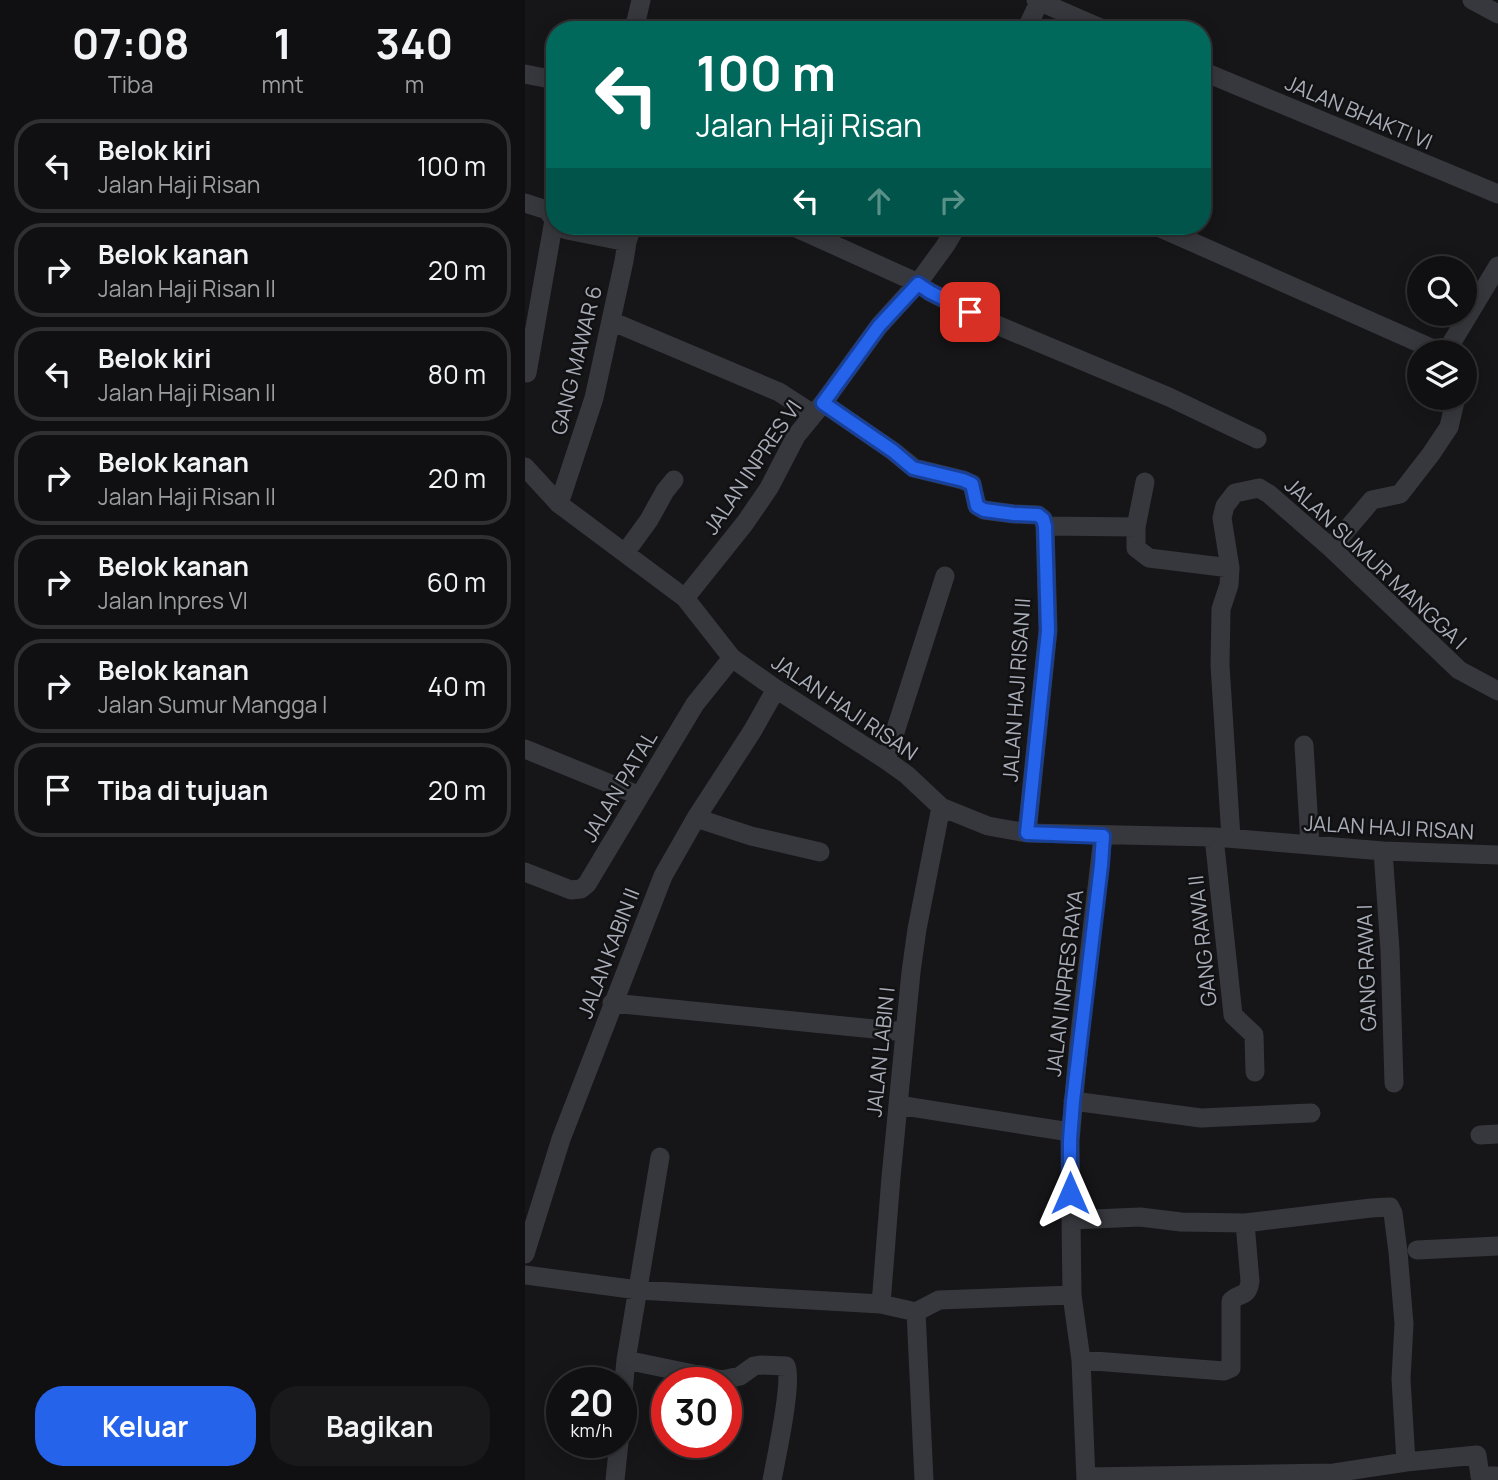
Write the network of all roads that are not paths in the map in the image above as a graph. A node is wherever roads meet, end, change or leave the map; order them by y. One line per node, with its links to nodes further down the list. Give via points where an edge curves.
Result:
1 (642, 0): 5 (street)
2 (1472, 0): 4 (street)
3 (1039, 1): 6 (street); 7 (street)
4 (1498, 14)
5 (636, 21)
6 (1030, 21)
7 (1085, 21)
8 (525, 74): 10 (street)
9 (1211, 75): 11 (street, JALAN BHAKTI VI)
10 (546, 78)
11 (1498, 194)
12 (525, 203): 13 (street)
13 (546, 210)
14 (551, 235): 24 (street)
15 (629, 235): 21 (street, GANG MAWAR 6)
16 (812, 235): 20 (street)
17 (952, 235): 20 (street, JALAN INPRES VI)
18 (1176, 235): 22 (street)
19 (1496, 273): 23 (street)
20 (918, 284): 25 (street, JALAN INPRES VI, via 879,326); 27 (street, via 992,323)
21 (611, 321): 25 (street); 31 (street, GANG MAWAR 6, via 594,398)
22 (1413, 340)
23 (1454, 340)
24 (527, 373)
25 (818, 409): 32 (street, via 893,451 913,468 972,484 977,506 984,510 1038,515); 38 (street, JALAN INPRES VI, via 796,436 745,523)
26 (1453, 410): 34 (street, via 1449,427 1399,494 1373,500)
27 (1257, 439)
28 (525, 467): 31 (street, JALAN HAJI RISAN)
29 (674, 480): 35 (street)
30 (1145, 482): 33 (street)
31 (559, 504): 35 (street, JALAN HAJI RISAN)
32 (1045, 526): 33 (street); 48 (street, JALAN HAJI RISAN II, via 1048,631)
33 (1136, 527): 36 (street, via 1136,548 1149,558)
34 (1331, 548): 36 (street, JALAN SUMUR MANGGA I, via 1256,488 1235,493 1224,506); 41 (street, JALAN SUMUR MANGGA I, via 1459,670)
35 (625, 553): 38 (street, JALAN HAJI RISAN)
36 (1230, 568): 50 (street, JALAN SUMUR MANGGA I, via 1221,609)
37 (945, 576): 44 (street)
38 (685, 598): 39 (street, JALAN HAJI RISAN)
39 (732, 657): 40 (street, JALAN HAJI RISAN); 45 (street, JALAN PATAL, via 695,704)
40 (776, 689): 44 (street, JALAN HAJI RISAN); 47 (street, JALAN KABIN II)
41 (1498, 691)
42 (1304, 745): 51 (street)
43 (525, 749): 45 (street)
44 (886, 760): 46 (street, JALAN HAJI RISAN)
45 (640, 796): 55 (street, JALAN PATAL, via 582,889 571,890)
46 (941, 807): 48 (street, JALAN HAJI RISAN, via 988,826); 57 (street, JALAN LABIN I, via 917,929)
47 (696, 818): 53 (street); 56 (street, JALAN KABIN II, via 663,876)
48 (1027, 833): 49 (street, JALAN HAJI RISAN)
49 (1103, 836): 50 (street, JALAN HAJI RISAN); 60 (street, JALAN INPRES RAYA)
50 (1223, 838): 51 (street, JALAN HAJI RISAN); 58 (street, GANG RAWA II, via 1233,1015 1254,1035)
51 (1310, 845): 52 (street, JALAN HAJI RISAN)
52 (1383, 851): 54 (street, JALAN HAJI RISAN); 59 (street, GANG RAWA I)
53 (820, 852)
54 (1498, 855)
55 (525, 872)
56 (612, 1003): 57 (street); 69 (street, JALAN KABIN II, via 561,1139)
57 (905, 1032): 61 (street, JALAN LABIN I)
58 (1255, 1072)
59 (1394, 1083)
60 (1073, 1101): 62 (street, via 1201,1118); 63 (street, JALAN INPRES RAYA)
61 (898, 1105): 63 (street); 73 (street, JALAN LABIN I)
62 (1311, 1113)
63 (1070, 1132): 65 (street, JALAN INPRES RAYA)
64 (660, 1157): 71 (street)
65 (1070, 1220): 66 (street, via 1140,1217); 72 (street, JALAN INPRES RAYA)
66 (1245, 1223): 76 (street, via 1250,1281 1244,1295 1231,1301 1231,1368); 79 (street, via 1390,1207 1404,1324 1401,1379)
67 (1498, 1246): 68 (street)
68 (1417, 1250)
69 (525, 1254)
70 (525, 1275): 71 (street)
71 (638, 1290): 73 (street); 75 (street)
72 (1072, 1295): 74 (street, via 939,1300); 76 (street, JALAN INPRES RAYA)
73 (881, 1304): 74 (street)
74 (916, 1312): 85 (street)
75 (626, 1360): 77 (street); 84 (street, via 722,1380 740,1376 754,1366 786,1366 788,1388)
76 (1081, 1360): 81 (street, JALAN INPRES RAYA)
77 (625, 1367)
78 (617, 1458): 83 (street)
79 (1406, 1462): 80 (street); 86 (street, via 1477,1455 1479,1476 1496,1476)
80 (1334, 1477): 82 (street)
81 (1086, 1478): 82 (street)
82 (1214, 1478)
83 (615, 1480)
84 (772, 1480)
85 (924, 1480)
86 (1496, 1480)

